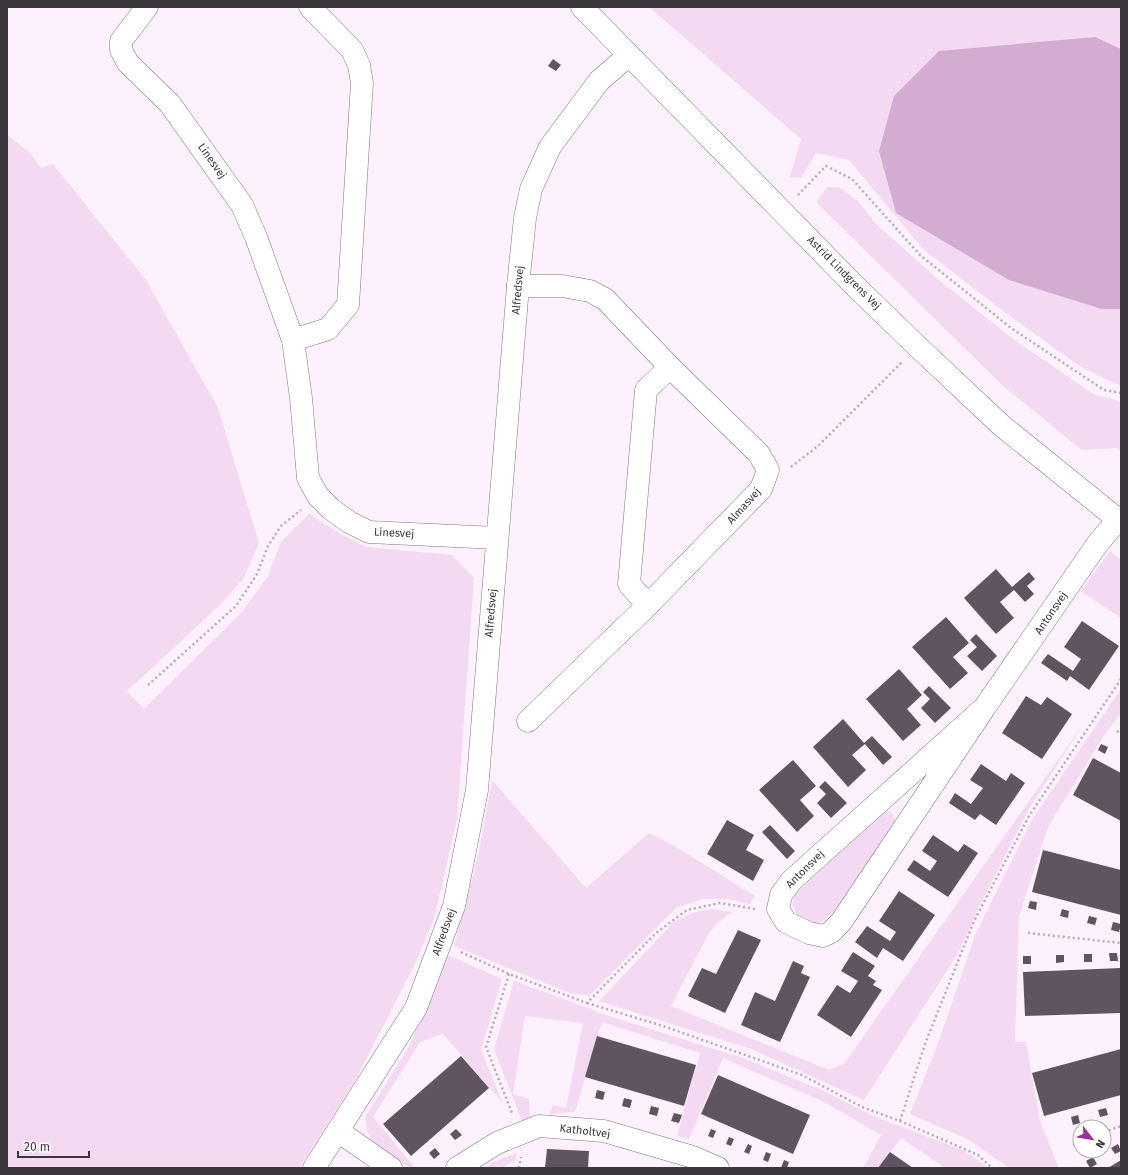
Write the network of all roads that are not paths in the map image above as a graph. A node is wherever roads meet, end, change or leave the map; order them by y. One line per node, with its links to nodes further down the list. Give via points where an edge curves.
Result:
1 (147, 7): 6 (street, Linesvej, via 120,41 121,50 128,63 170,104 242,205)
2 (310, 7): 6 (street, via 352,50 359,65 362,82 348,305 328,329)
3 (582, 7): 4 (street, Astrid Lindgrens Vej)
4 (629, 54): 5 (street, Alfredsvej, via 599,81 550,147 531,189 525,218); 8 (street, Astrid Lindgrens Vej, via 917,346 1001,425)
5 (518, 286): 7 (street, via 562,286 590,291 606,299); 9 (street, Alfredsvej)
6 (293, 340): 9 (street, Linesvej, via 308,478 318,496 331,509 369,532)
7 (670, 367): 10 (street, via 646,390 630,584); 10 (street, Almasvej, via 759,454 768,470 761,489)
8 (1120, 521): 11 (street, Antonsvej, via 1098,543)
9 (497, 538): 13 (street, Alfredsvej, via 476,790 454,906 416,1008)
10 (648, 605): 12 (street, Almasvej)
11 (985, 707): 11 (street, Antonsvej, via 841,922 823,936 809,933 786,922 778,909 781,895 791,881)
12 (528, 721)
13 (338, 1131): 14 (street, Alfredsvej); 15 (street)
14 (314, 1168)
15 (391, 1168)
16 (458, 1168): 17 (street, Katholtvej, via 497,1143 539,1126 604,1130)
17 (718, 1168)

